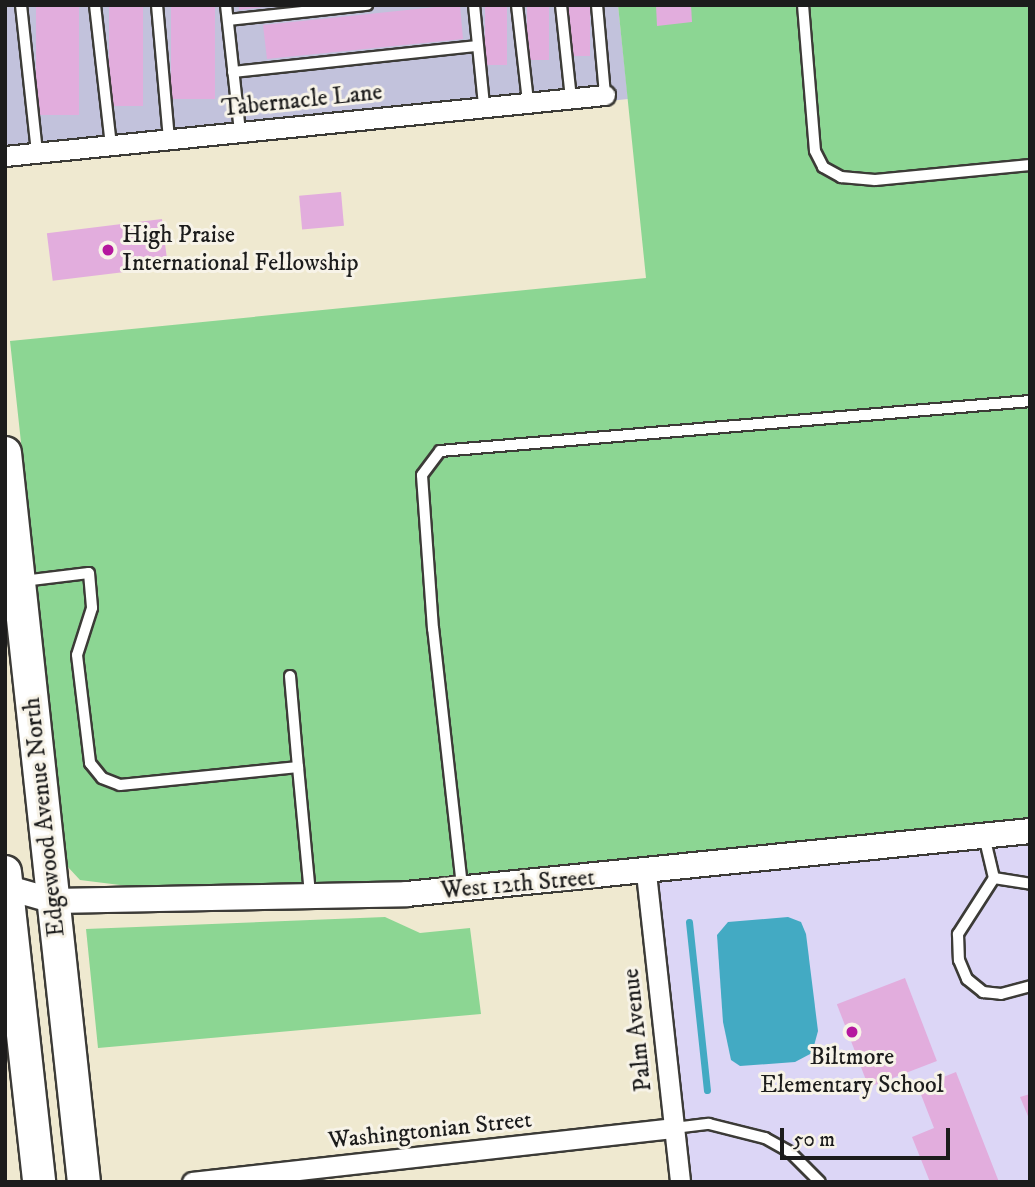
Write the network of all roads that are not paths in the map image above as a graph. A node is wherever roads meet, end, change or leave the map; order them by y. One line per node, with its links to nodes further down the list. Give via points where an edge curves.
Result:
1 (21, 5): 21 (lane)
2 (95, 5): 20 (lane)
3 (157, 5): 19 (lane)
4 (226, 5): 11 (lane)
5 (367, 5): 11 (lane)
6 (474, 5): 12 (lane)
7 (517, 5): 16 (lane)
8 (561, 5): 15 (lane)
9 (597, 5): 14 (lane)
10 (803, 5): 23 (lane, via 815,151 823,167 841,177 875,180)
11 (228, 20): 13 (lane)
12 (478, 46): 13 (lane); 17 (lane)
13 (233, 72): 18 (lane)
14 (605, 94): 15 (street, Tabernacle Lane)
15 (571, 98): 16 (street, Tabernacle Lane)
16 (528, 102): 17 (street, Tabernacle Lane)
17 (484, 106): 18 (street, Tabernacle Lane)
18 (240, 132): 19 (street, Tabernacle Lane)
19 (169, 139): 20 (street, Tabernacle Lane)
20 (111, 145): 21 (street, Tabernacle Lane)
21 (37, 153): 22 (street, Tabernacle Lane)
22 (5, 156)
23 (1030, 165)
24 (1030, 401): 35 (lane, via 440,451 422,475 433,629)
25 (5, 453): 26 (main road, Edgewood Avenue North)
26 (19, 581): 28 (lane, via 89,573 92,608 77,655 90,763 102,778 120,785); 37 (main road, Edgewood Avenue North)
27 (290, 676): 28 (lane)
28 (298, 767): 36 (lane)
29 (1030, 831): 30 (street, West 12th Street)
30 (984, 836): 31 (street, West 12th Street); 32 (lane)
31 (646, 873): 35 (street, West 12th Street); 40 (street, Palm Avenue)
32 (994, 878): 34 (lane); 38 (lane, via 958,934 959,960 967,979 983,992 1001,994)
33 (6, 882): 37 (street, West 12th Street); 39 (main road, Edgewood Avenue North)
34 (1030, 884)
35 (463, 891): 36 (street, West 12th Street)
36 (310, 895): 37 (street, West 12th Street)
37 (54, 901): 42 (main road, Edgewood Avenue North)
38 (1030, 986)
39 (13, 1017): 41 (main road, Edgewood Avenue North)
40 (674, 1128): 43 (street, Washingtonian Street); 44 (street, Palm Avenue); 45 (lane, via 709,1124 765,1138 790,1152)
41 (39, 1182)
42 (84, 1182)
43 (192, 1182)
44 (680, 1182)
45 (820, 1182)

